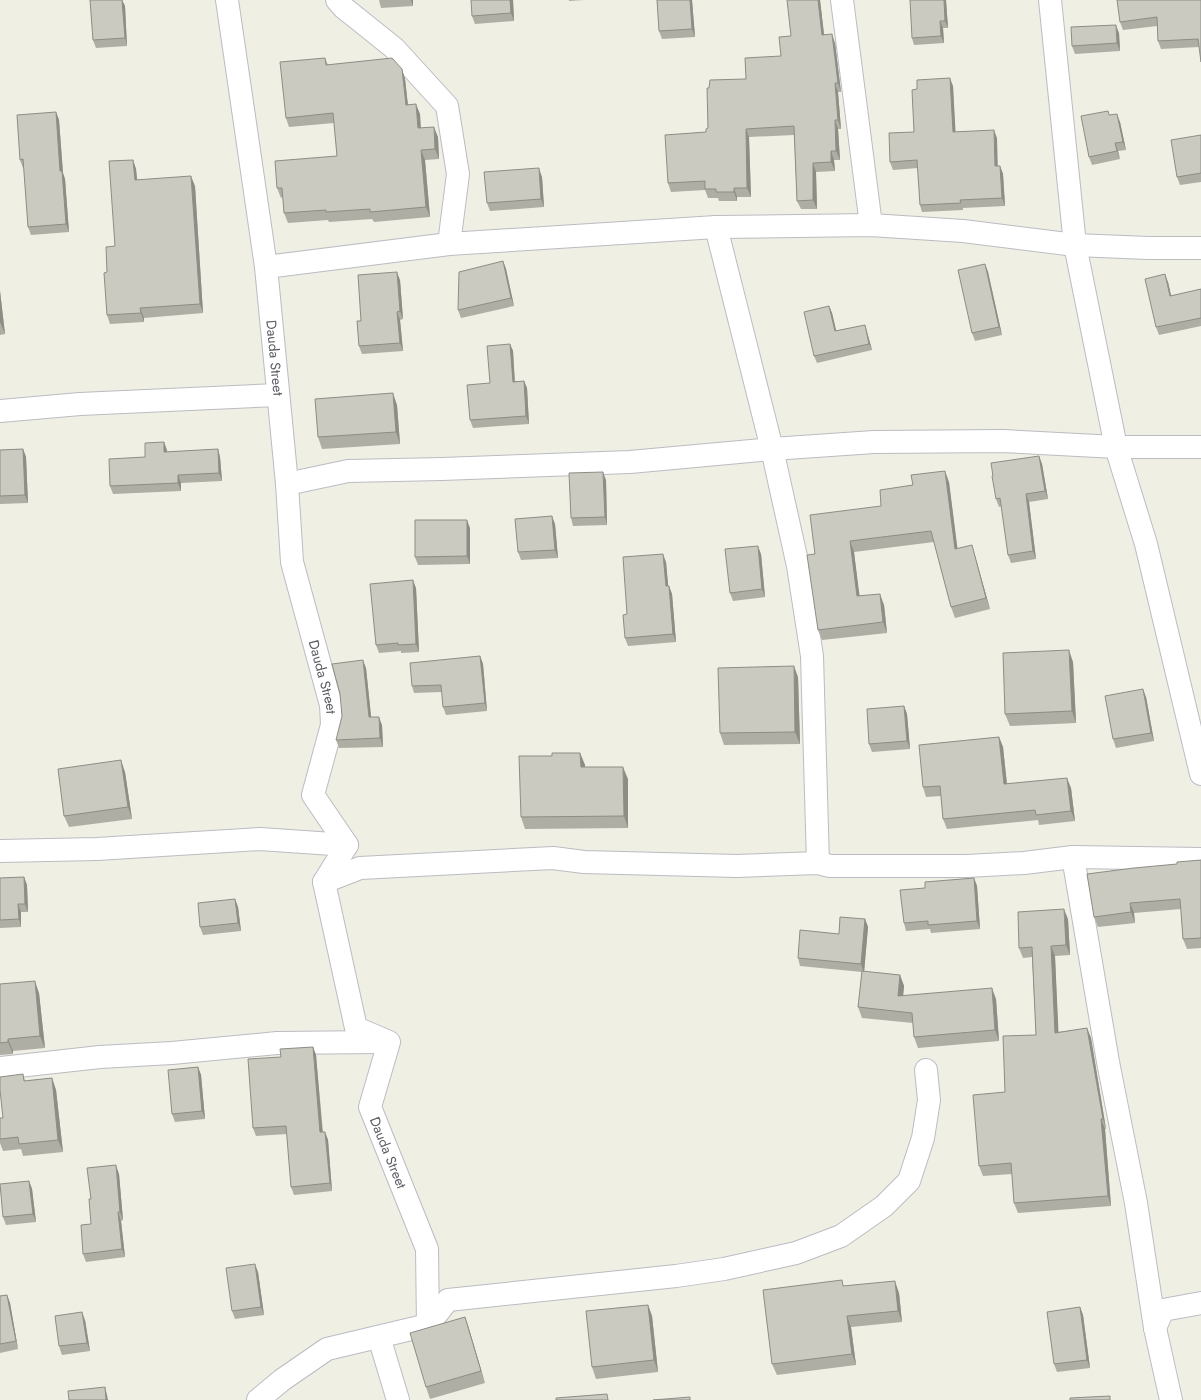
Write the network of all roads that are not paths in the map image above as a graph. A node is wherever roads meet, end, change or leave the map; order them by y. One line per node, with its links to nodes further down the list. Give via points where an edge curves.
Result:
1 (226, 0): 10 (street, Dauda Street)
2 (337, 0): 7 (street, via 394,48 447,106 458,174)
3 (842, 0): 5 (street)
4 (1050, 0): 8 (street)
5 (871, 225): 6 (street); 8 (street, via 963,231)
6 (716, 227): 7 (street); 15 (street)
7 (449, 244): 10 (street)
8 (1075, 245): 9 (street); 13 (street)
9 (1201, 248)
10 (266, 267): 11 (street, Dauda Street)
11 (278, 395): 12 (street, via 80,404); 16 (street, Dauda Street)
12 (0, 411)
13 (1116, 447): 14 (street); 15 (street, via 981,441 874,442); 17 (street, via 1146,544)
14 (1201, 447)
15 (772, 449): 16 (street, via 630,462 442,470 348,470); 22 (street, via 798,566 812,656)
16 (287, 484): 18 (street, Dauda Street, via 292,562 331,705 332,725 313,795)
17 (1201, 774)
18 (347, 845): 19 (street, via 260,839 97,849); 23 (street)
19 (0, 851)
20 (1073, 857): 21 (street); 22 (street, via 967,866 830,866); 29 (street, via 1108,1062 1136,1203)
21 (1201, 858)
22 (818, 863): 23 (street, via 738,866 584,862 553,858 360,868)
23 (324, 882): 24 (street, via 356,1028)
24 (389, 1042): 25 (street, via 277,1043); 28 (street, Dauda Street, via 370,1107 427,1249)
25 (0, 1068)
26 (926, 1070): 28 (street, via 929,1100 923,1138 909,1182 884,1206 841,1236 796,1253 724,1269 448,1300)
27 (1201, 1303): 29 (street, via 1163,1310)
28 (428, 1326): 30 (street)
29 (1155, 1328): 33 (street)
30 (379, 1337): 31 (street, via 328,1349 282,1380); 32 (street)
31 (258, 1400)
32 (398, 1400)
33 (1171, 1400)

